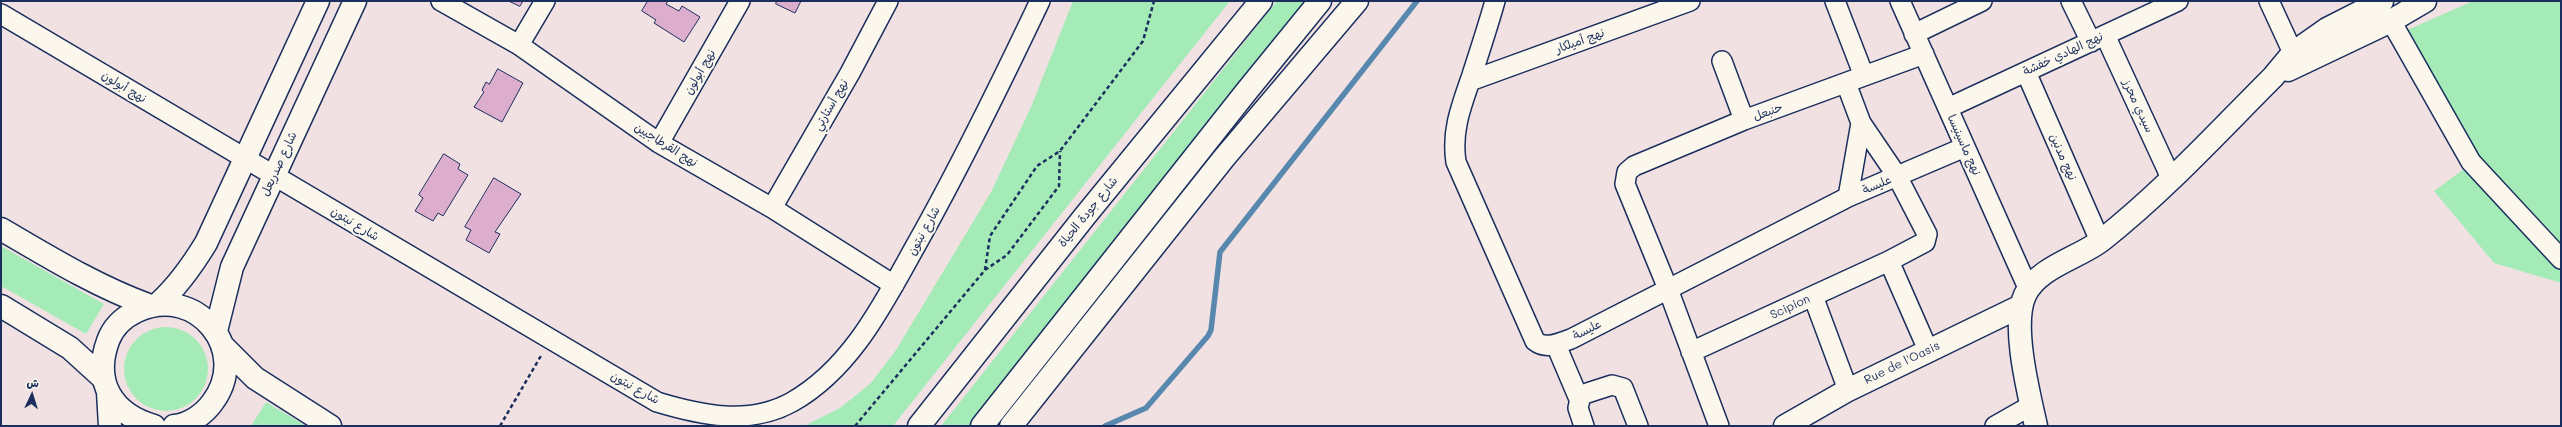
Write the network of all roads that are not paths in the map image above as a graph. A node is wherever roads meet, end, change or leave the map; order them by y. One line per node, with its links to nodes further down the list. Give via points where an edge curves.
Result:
1 (318, 1): 39 (main road)
2 (355, 1): 40 (main road, شارع صدربعل)
3 (441, 1): 25 (street, نهج القرطاجيين)
4 (545, 1): 25 (street)
5 (740, 1): 37 (street, نهج أبولون)
6 (888, 1): 44 (street, نهج أستارتي, via 850,73)
7 (1040, 1): 49 (street, شارع نبتون, via 960,166)
8 (1261, 1): 67 (main road, شارع جودة الحياة, via 1081,221)
9 (1320, 1): 68 (main road)
10 (1357, 1): 69 (main road, via 1224,158)
11 (1495, 1): 32 (street)
12 (1690, 1): 32 (street, نهج أميلكار)
13 (1836, 1): 30 (street)
14 (1900, 1): 23 (street, نهج ماسينيسا)
15 (1982, 1): 23 (street)
16 (2072, 1): 24 (street, سيدي محرز)
17 (2178, 1): 24 (street, نهج الهادي خفشة)
18 (2269, 1): 26 (street)
19 (2382, 1): 26 (main road, via 2327,30)
20 (2425, 1): 22 (main road)
21 (1, 14): 39 (street, نهج أبولون)
22 (2391, 21): 31 (main road); 47 (street, via 2471,162)
23 (1914, 34): 27 (street, نهج ماسينيسا)
24 (2098, 38): 29 (street, نهج الهادي خفشة); 42 (street, سيدي محرز)
25 (519, 45): 37 (street, نهج القرطاجيين)
26 (2293, 53): 31 (main road)
27 (1924, 54): 30 (street, حنبعل); 34 (street, نهج ماسينيسا)
28 (1722, 61): 35 (street)
29 (2026, 72): 34 (street, نهج الهادي خفشة); 46 (street, نهج مدنين)
30 (1864, 76): 33 (street, حنبعل)
31 (2273, 77): 42 (main road, Rue de l'Oasis)
32 (1470, 81): 56 (street, via 1455,128 1453,146 1456,162 1535,341 1540,345)
33 (1846, 83): 35 (street, حنبعل); 36 (street)
34 (1948, 108): 38 (street, نهج ماسينيسا)
35 (1744, 120): 50 (street, حنبعل, via 1634,166 1627,172 1625,184)
36 (1861, 123): 41 (street); 43 (street)
37 (659, 143): 44 (street, نهج القرطاجيين)
38 (1965, 147): 41 (street, عليسة); 52 (street, نهج ماسينيسا)
39 (247, 160): 40 (street, شارع نبتون); 53 (main road, via 206,243 185,276 173,291)
40 (274, 175): 49 (street, شارع نبتون, via 657,402 694,414 727,417 757,413 791,403 837,368 857,343); 55 (main road, شارع صدربعل, via 232,266)
41 (1897, 176): 43 (street, عليسة); 48 (street, Scipion, via 1927,237 1923,245)
42 (2171, 178): 46 (main road, Rue de l'Oasis, via 2139,210)
43 (1848, 197): 50 (street, عليسة)
44 (772, 208): 49 (street, نهج القرطاجيين)
45 (1, 229): 53 (main road, via 114,293)
46 (2100, 241): 52 (main road, Rue de l'Oasis, via 2048,271)
47 (2561, 259)
48 (1889, 261): 51 (street, Scipion); 57 (street)
49 (894, 285)
50 (1668, 289): 56 (street, عليسة); 58 (street)
51 (1813, 296): 58 (street, Scipion); 60 (street)
52 (2025, 297): 57 (main road, Rue de l'Oasis); 62 (main road, via 2023,364)
53 (153, 305): 55 (main road, via 174,304 191,310 205,319); 59 (main road, via 127,316 111,333 103,355)
54 (1, 306): 59 (main road, via 70,348)
55 (220, 339): 65 (main road, شارع صدربعل, via 226,371 220,393 205,412); 66 (main road, via 255,378)
56 (1556, 345): 61 (street)
57 (1928, 350): 60 (main road, Rue de l'Oasis)
58 (1691, 352): 72 (street)
59 (105, 385): 63 (main road); 64 (main road, via 120,409 137,421)
60 (1848, 390): 73 (main road, Rue de l'Oasis)
61 (1579, 399): 70 (street, via 1578,408); 71 (street, via 1612,385 1619,385 1623,388)
62 (2034, 416): 74 (street)
63 (110, 426)
64 (154, 426)
65 (181, 426)
66 (330, 426)
67 (919, 426)
68 (982, 426)
69 (1011, 426)
70 (1584, 426)
71 (1638, 426)
72 (1719, 426)
73 (1785, 426)
74 (1995, 426)

